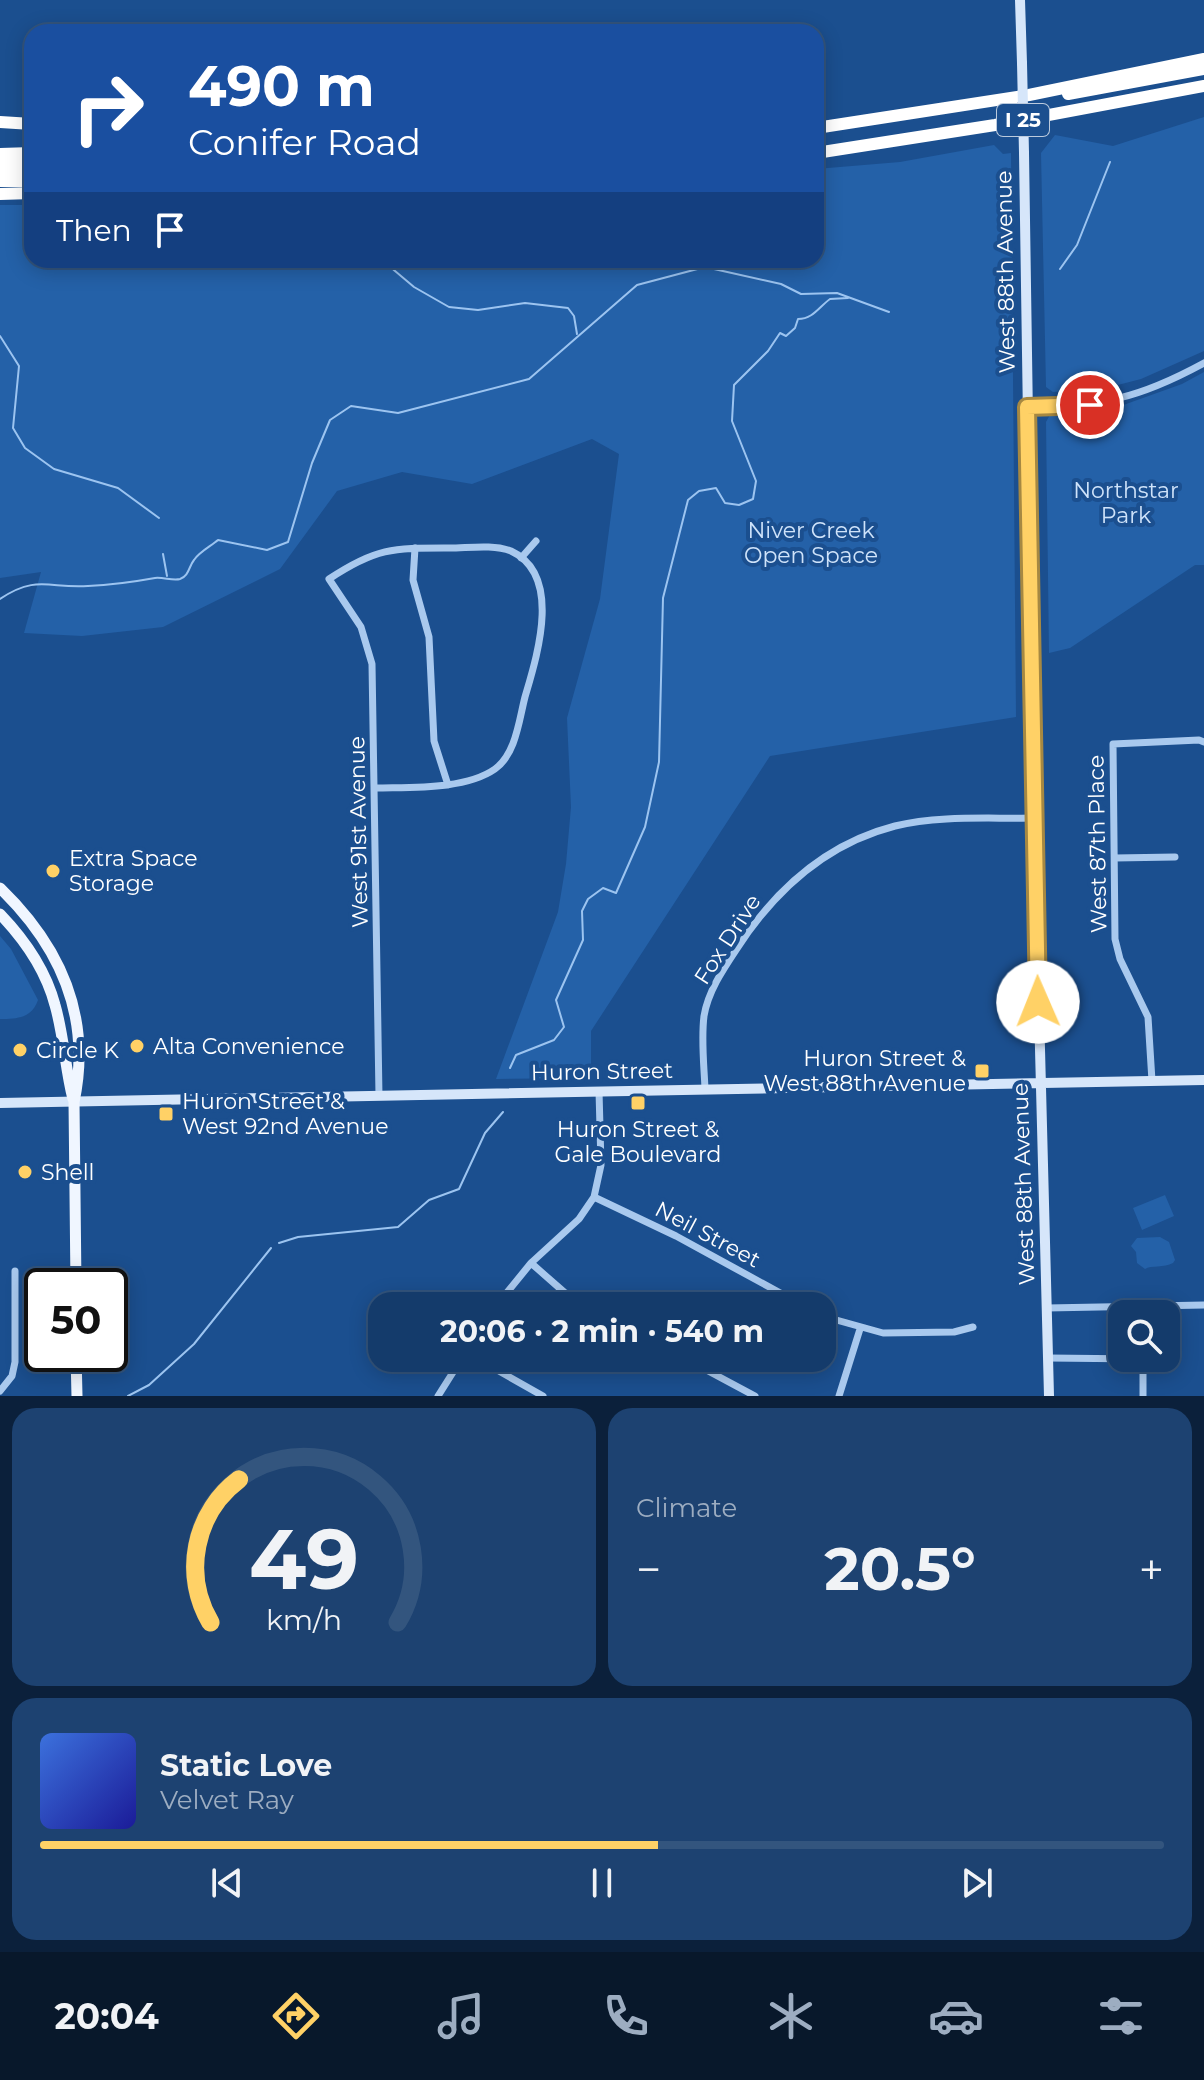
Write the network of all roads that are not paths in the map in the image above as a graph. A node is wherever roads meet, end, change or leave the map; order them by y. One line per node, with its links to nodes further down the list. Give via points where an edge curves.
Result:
1 (1020, 0): 5 (main road, West 88th Avenue, bridge)
2 (1204, 59): 5 (highway, I 25)
3 (1204, 69): 5 (highway)
4 (1204, 86): 10 (highway, I 25)
5 (1026, 101): 8 (highway, I 25); 23 (main road, West 88th Avenue, bridge)
6 (0, 122): 7 (highway)
7 (24, 124)
8 (824, 127)
9 (824, 148): 10 (highway)
10 (841, 149): 11 (highway, I 25)
11 (824, 152)
12 (24, 153): 13 (highway)
13 (0, 154)
14 (24, 163): 15 (highway)
15 (0, 164)
16 (0, 172): 17 (highway)
17 (24, 172)
18 (0, 181): 19 (highway)
19 (24, 181)
20 (24, 193): 21 (highway)
21 (0, 194)
22 (1204, 363): 23 (street, via 1118,400)
23 (1027, 407): 30 (main road, West 88th Avenue)
24 (536, 541): 26 (street)
25 (415, 548): 26 (street, via 500,549); 28 (street, via 413,580 429,637 434,741); 29 (street, West 91st Avenue, via 383,551 329,579 361,627 370,653)
26 (521, 558): 28 (street, via 537,579 542,603 539,648 509,753 497,767)
27 (1204, 742): 32 (street, West 87th Place, via 1113,744)
28 (448, 785): 29 (street)
29 (376, 788): 40 (street, West 91st Avenue)
30 (1034, 818): 37 (main road, West 88th Avenue); 38 (street, Fox Drive, via 909,823 852,842 805,869 760,915 716,981 705,1015)
31 (1175, 857): 32 (street)
32 (1115, 858): 36 (street, West 87th Place, via 1115,939 1151,1026)
33 (0, 888): 41 (main road, via 41,934 69,989 80,1053)
34 (0, 914): 41 (main road, via 32,953 49,986)
35 (1204, 1080): 36 (main road, Huron Street)
36 (1152, 1081): 37 (main road, Huron Street)
37 (1040, 1082): 38 (main road, Huron Street); 52 (main road, West 88th Avenue)
38 (705, 1089): 39 (main road, Huron Street)
39 (599, 1091): 40 (main road, Huron Street); 43 (street, via 601,1165)
40 (379, 1096): 41 (main road, Huron Street)
41 (74, 1102): 42 (main road, Huron Street); 45 (main road)
42 (0, 1103)
43 (594, 1197): 44 (street, via 579,1219); 49 (street, Neil Street)
44 (531, 1263): 47 (street); 48 (street)
45 (76, 1268)
46 (15, 1271): 64 (street, via 15,1362)
47 (507, 1292)
48 (564, 1292)
49 (778, 1292)
50 (1204, 1305): 51 (street)
51 (1180, 1307)
52 (1047, 1308): 53 (street); 57 (main road, West 88th Avenue)
53 (1108, 1309)
54 (836, 1321): 56 (street)
55 (973, 1327): 56 (street, via 891,1334)
56 (860, 1329): 69 (street)
57 (1048, 1358): 58 (street); 70 (main road, West 88th Avenue)
58 (1108, 1358)
59 (76, 1372): 65 (main road)
60 (453, 1372): 66 (street)
61 (501, 1372): 67 (street)
62 (710, 1372): 68 (street)
63 (1143, 1372): 71 (street)
64 (0, 1391)
65 (77, 1396)
66 (438, 1396)
67 (543, 1396)
68 (755, 1396)
69 (839, 1396)
70 (1049, 1396)
71 (1143, 1396)

